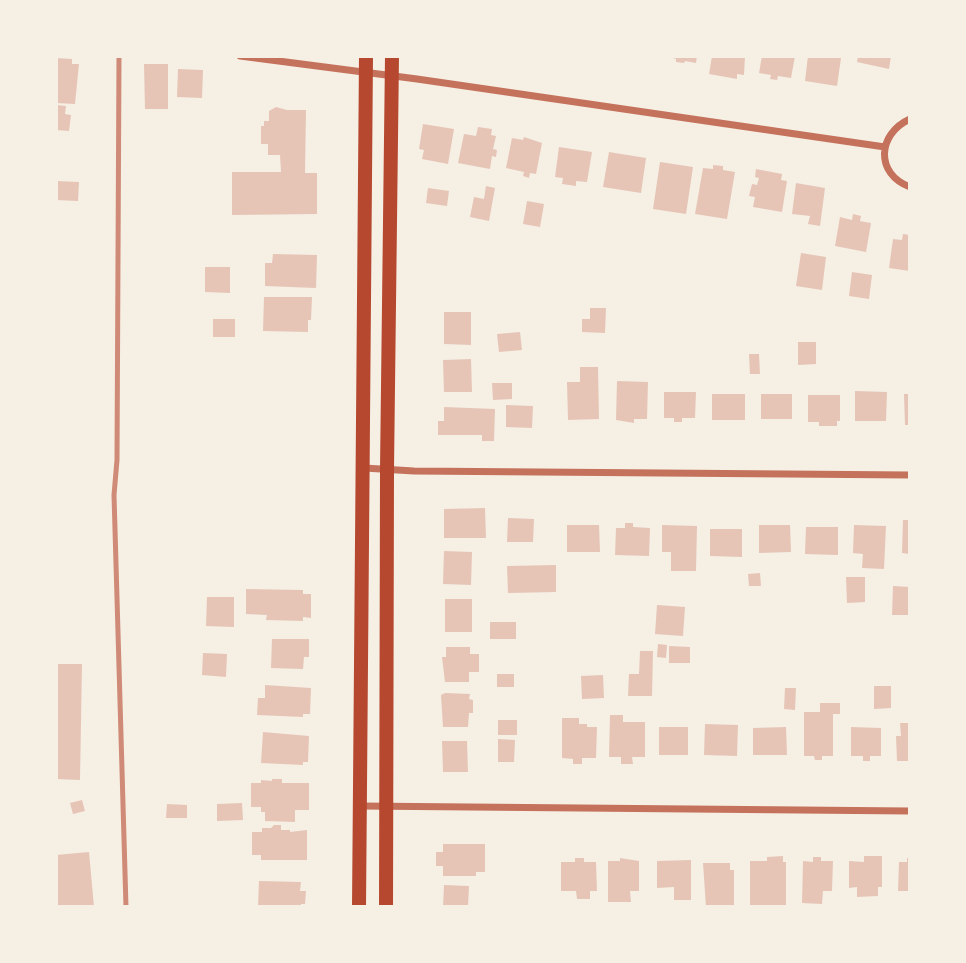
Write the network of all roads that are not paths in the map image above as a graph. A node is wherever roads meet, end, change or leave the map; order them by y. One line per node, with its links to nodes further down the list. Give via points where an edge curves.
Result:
1 (240, 56): 4 (street)
2 (366, 56): 4 (main road)
3 (392, 56): 5 (main road)
4 (366, 72): 5 (street); 9 (main road)
5 (393, 76): 7 (street); 10 (main road)
6 (910, 119): 7 (street, via 890,134)
7 (885, 147): 8 (street, via 891,174)
8 (910, 187)
9 (364, 468): 10 (street); 12 (main road)
10 (387, 469): 11 (street); 13 (main road)
11 (910, 475)
12 (360, 806): 13 (street); 15 (main road)
13 (386, 806): 14 (street); 16 (main road)
14 (910, 811)
15 (359, 907)
16 (386, 907)

